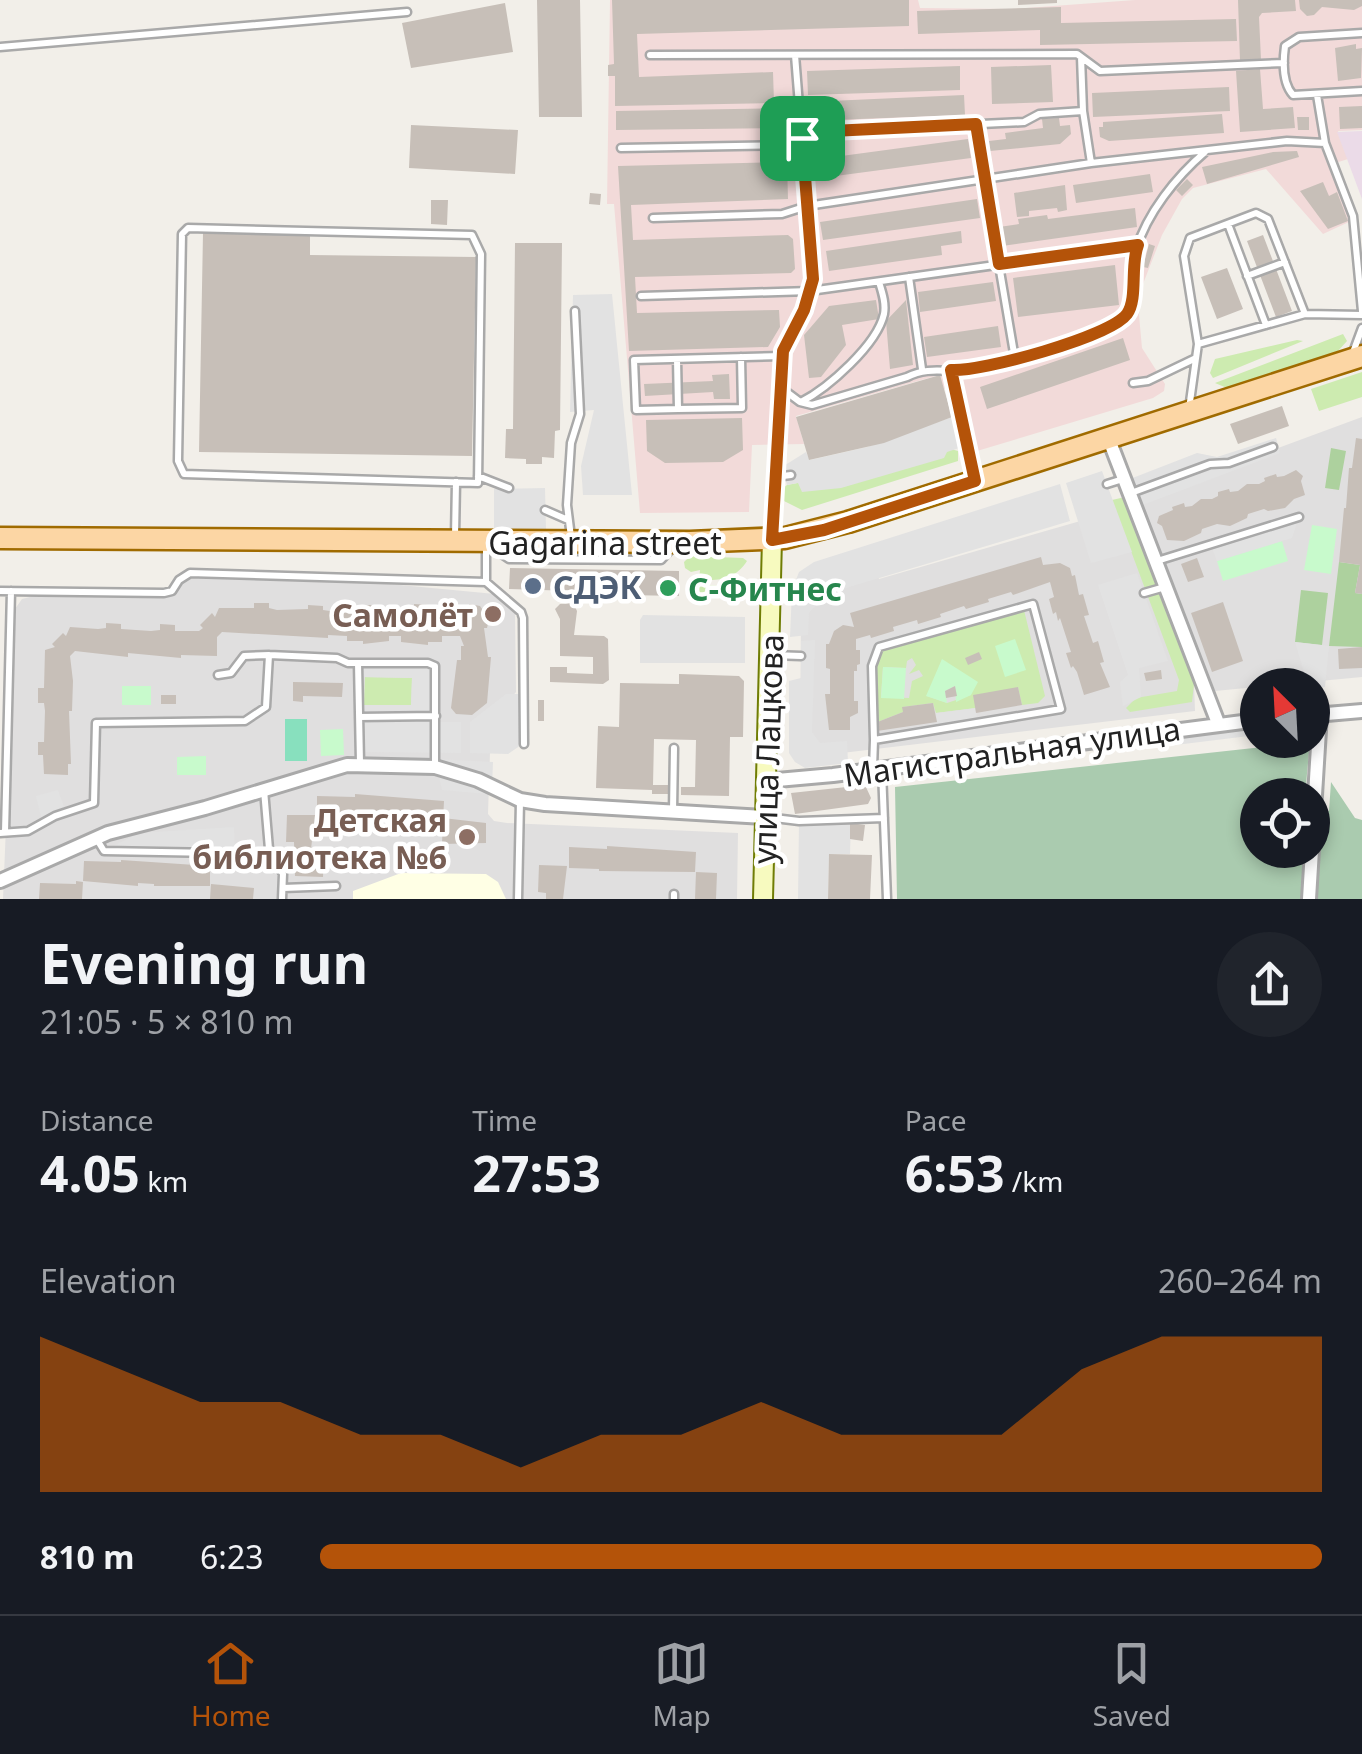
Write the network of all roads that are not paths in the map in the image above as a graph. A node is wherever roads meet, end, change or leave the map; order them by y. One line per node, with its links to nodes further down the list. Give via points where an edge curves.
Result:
1 (406, 12): 3 (lane)
2 (1362, 33): 7 (lane, via 1299,37 1285,46)
3 (0, 48)
4 (650, 55): 5 (lane)
5 (795, 55): 6 (lane); 12 (lane)
6 (1081, 56): 7 (lane, via 1100,71); 10 (lane)
7 (1284, 63): 9 (lane, via 1293,95)
8 (1362, 91): 9 (lane)
9 (1317, 95): 13 (lane)
10 (1083, 110): 11 (lane); 16 (lane)
11 (976, 124): 12 (lane, via 811,132); 17 (lane)
12 (802, 138): 14 (lane, via 787,146); 18 (lane)
13 (1325, 143): 15 (lane); 30 (lane, via 1353,216)
14 (621, 148)
15 (1208, 150): 16 (lane); 21 (lane, via 1176,180)
16 (1091, 163): 17 (lane)
17 (984, 179): 18 (lane); 23 (lane)
18 (807, 206): 19 (lane, via 782,214); 27 (lane)
19 (652, 218)
20 (1228, 224): 22 (lane, via 1263,214); 24 (lane); 34 (lane, via 1190,238 1184,251)
21 (1138, 245): 23 (lane); 40 (lane, via 1132,305 1117,324)
22 (1285, 262): 24 (lane); 31 (lane)
23 (999, 264): 25 (lane); 40 (lane)
24 (1247, 276): 32 (lane)
25 (909, 277): 26 (lane); 41 (lane)
26 (879, 282): 27 (lane); 45 (lane, via 885,310 880,325 846,370)
27 (810, 291): 28 (lane); 35 (lane)
28 (641, 296)
29 (575, 311): 61 (lane, via 580,414 571,443)
30 (1362, 313): 31 (lane)
31 (1305, 314): 32 (lane)
32 (1266, 325): 34 (lane)
33 (1362, 328): 37 (lane)
34 (1198, 344): 39 (lane)
35 (782, 356): 36 (lane); 44 (lane)
36 (741, 357): 38 (lane); 46 (lane, via 742,408)
37 (1356, 357): 47 (main road, Gagarina street)
38 (677, 358): 46 (lane); 46 (lane, via 634,360 636,410)
39 (1196, 358): 43 (lane); 47 (lane)
40 (1015, 359): 42 (lane)
41 (922, 369): 42 (lane); 45 (lane, via 822,403)
42 (951, 370): 54 (lane)
43 (1133, 383)
44 (779, 386): 45 (lane); 52 (lane)
45 (800, 402)
46 (678, 409)
47 (1188, 412): 48 (main road, Gagarina street)
48 (1108, 437): 53 (street); 54 (main road, Gagarina street)
49 (1273, 447): 58 (lane)
50 (791, 475): 52 (lane)
51 (478, 476): 55 (lane, via 478,482); 55 (lane, via 481,254 472,235 188,228 182,234 178,462 184,474); 57 (lane)
52 (775, 476): 63 (lane)
53 (1124, 478): 56 (lane); 58 (street)
54 (975, 481): 63 (main road, Gagarina street)
55 (456, 482): 64 (lane)
56 (1107, 484)
57 (509, 488)
58 (1130, 493): 68 (street)
59 (546, 510): 61 (lane)
60 (1300, 517): 68 (lane)
61 (569, 521): 67 (lane)
62 (0, 538): 64 (main road, Gagarina street)
63 (772, 540): 66 (main road, Gagarina street); 75 (street, улица Лацкова)
64 (455, 542): 65 (main road, Gagarina street)
65 (486, 542): 66 (lane, via 509,560 662,560); 67 (main road, Gagarina street); 69 (lane)
66 (677, 542): 67 (main road, Gagarina street)
67 (572, 543)
68 (1156, 562): 70 (street)
69 (486, 582): 72 (lane, via 190,573 164,592); 86 (lane, via 523,618)
70 (1166, 587): 73 (lane); 84 (street)
71 (0, 591): 72 (lane)
72 (11, 591): 97 (lane)
73 (1144, 593)
74 (268, 655): 77 (lane); 78 (lane, via 244,656 231,672); 97 (lane, via 266,707 246,720 96,723 94,803 37,828)
75 (770, 655): 76 (lane); 91 (street, улица Лацкова)
76 (801, 656)
77 (358, 663): 81 (lane, via 435,666); 82 (lane)
78 (218, 675)
79 (1362, 711): 80 (street)
80 (1330, 714)
81 (436, 716): 82 (lane); 89 (lane)
82 (359, 717): 88 (lane)
83 (1240, 721): 84 (street, Магистральная улица)
84 (1218, 723): 90 (street, Магистральная улица)
85 (874, 740): 85 (lane, via 872,666 878,647 1032,604 1061,709); 90 (lane)
86 (524, 744)
87 (674, 748): 94 (lane)
88 (360, 763): 89 (street); 92 (street)
89 (435, 767): 93 (street)
90 (877, 769): 91 (street, Магистральная улица); 96 (lane)
91 (766, 780): 95 (street, улица Лацкова)
92 (264, 790): 98 (street); 103 (lane, via 269,849 282,868)
93 (520, 800): 94 (street); 105 (lane)
94 (673, 812): 95 (street)
95 (764, 817): 96 (lane); 106 (street, улица Лацкова)
96 (884, 818): 107 (lane)
97 (2, 833)
98 (96, 837): 99 (lane, via 104,850); 101 (street)
99 (217, 853)
100 (1311, 868): 108 (street)
101 (0, 881)
102 (336, 886): 103 (lane)
103 (282, 888): 104 (lane)
104 (282, 899)
105 (518, 899)
106 (762, 899)
107 (887, 899)
108 (1309, 899)

